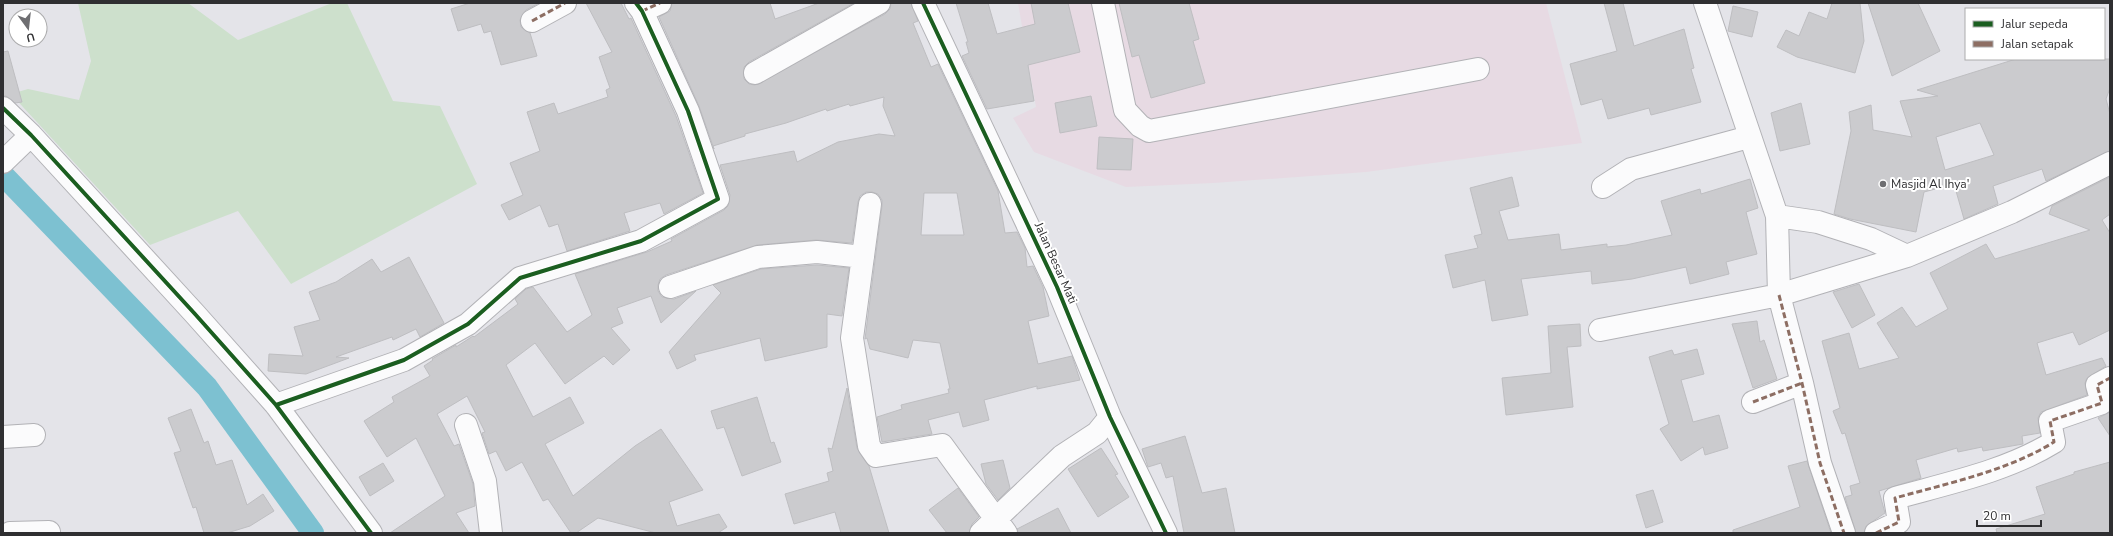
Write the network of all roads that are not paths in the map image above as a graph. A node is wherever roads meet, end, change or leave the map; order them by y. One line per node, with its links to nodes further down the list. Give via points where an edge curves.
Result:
1 (565, 3): 7 (street)
2 (879, 3): 9 (street)
3 (923, 3): 27 (street, Jalan Besar Mati, via 1057,287)
4 (1103, 3): 8 (street, via 1125,110 1140,126 1149,131)
5 (1706, 3): 11 (street)
6 (646, 6): 26 (street, via 688,111 718,199 641,241 520,278 468,324 404,360)
7 (532, 21)
8 (1478, 69)
9 (755, 72)
10 (3, 108): 12 (street)
11 (1749, 137): 15 (street, via 1632,169); 17 (street)
12 (27, 138): 13 (street); 26 (street, via 195,314)
13 (3, 162)
14 (2110, 163): 18 (street, via 2012,212)
15 (1603, 187)
16 (870, 204): 19 (street)
17 (1777, 216): 18 (street, via 1818,222 1871,239); 21 (street)
18 (1907, 256): 21 (street)
19 (863, 257): 20 (street, via 817,252 758,257); 31 (street, via 852,338 869,446 876,456 942,445)
20 (670, 287)
21 (1778, 295): 22 (street); 24 (street)
22 (1600, 330)
23 (2110, 378): 39 (street, via 2097,385 2102,403 2050,421 2054,442 2033,455 1996,469 1896,498 1899,522)
24 (1802, 383): 25 (street); 38 (street, via 1820,463)
25 (1754, 402)
26 (276, 405): 34 (street)
27 (1110, 417): 31 (street, via 1097,433 1062,456); 37 (street, Jalan Besar Mati)
28 (466, 425): 35 (street, via 485,481)
29 (34, 435): 30 (street)
30 (3, 437)
31 (1002, 526): 36 (street)
32 (49, 532): 33 (street)
33 (10, 533)
34 (371, 533)
35 (491, 533)
36 (981, 533)
37 (1166, 533)
38 (1844, 533)
39 (1876, 533)

